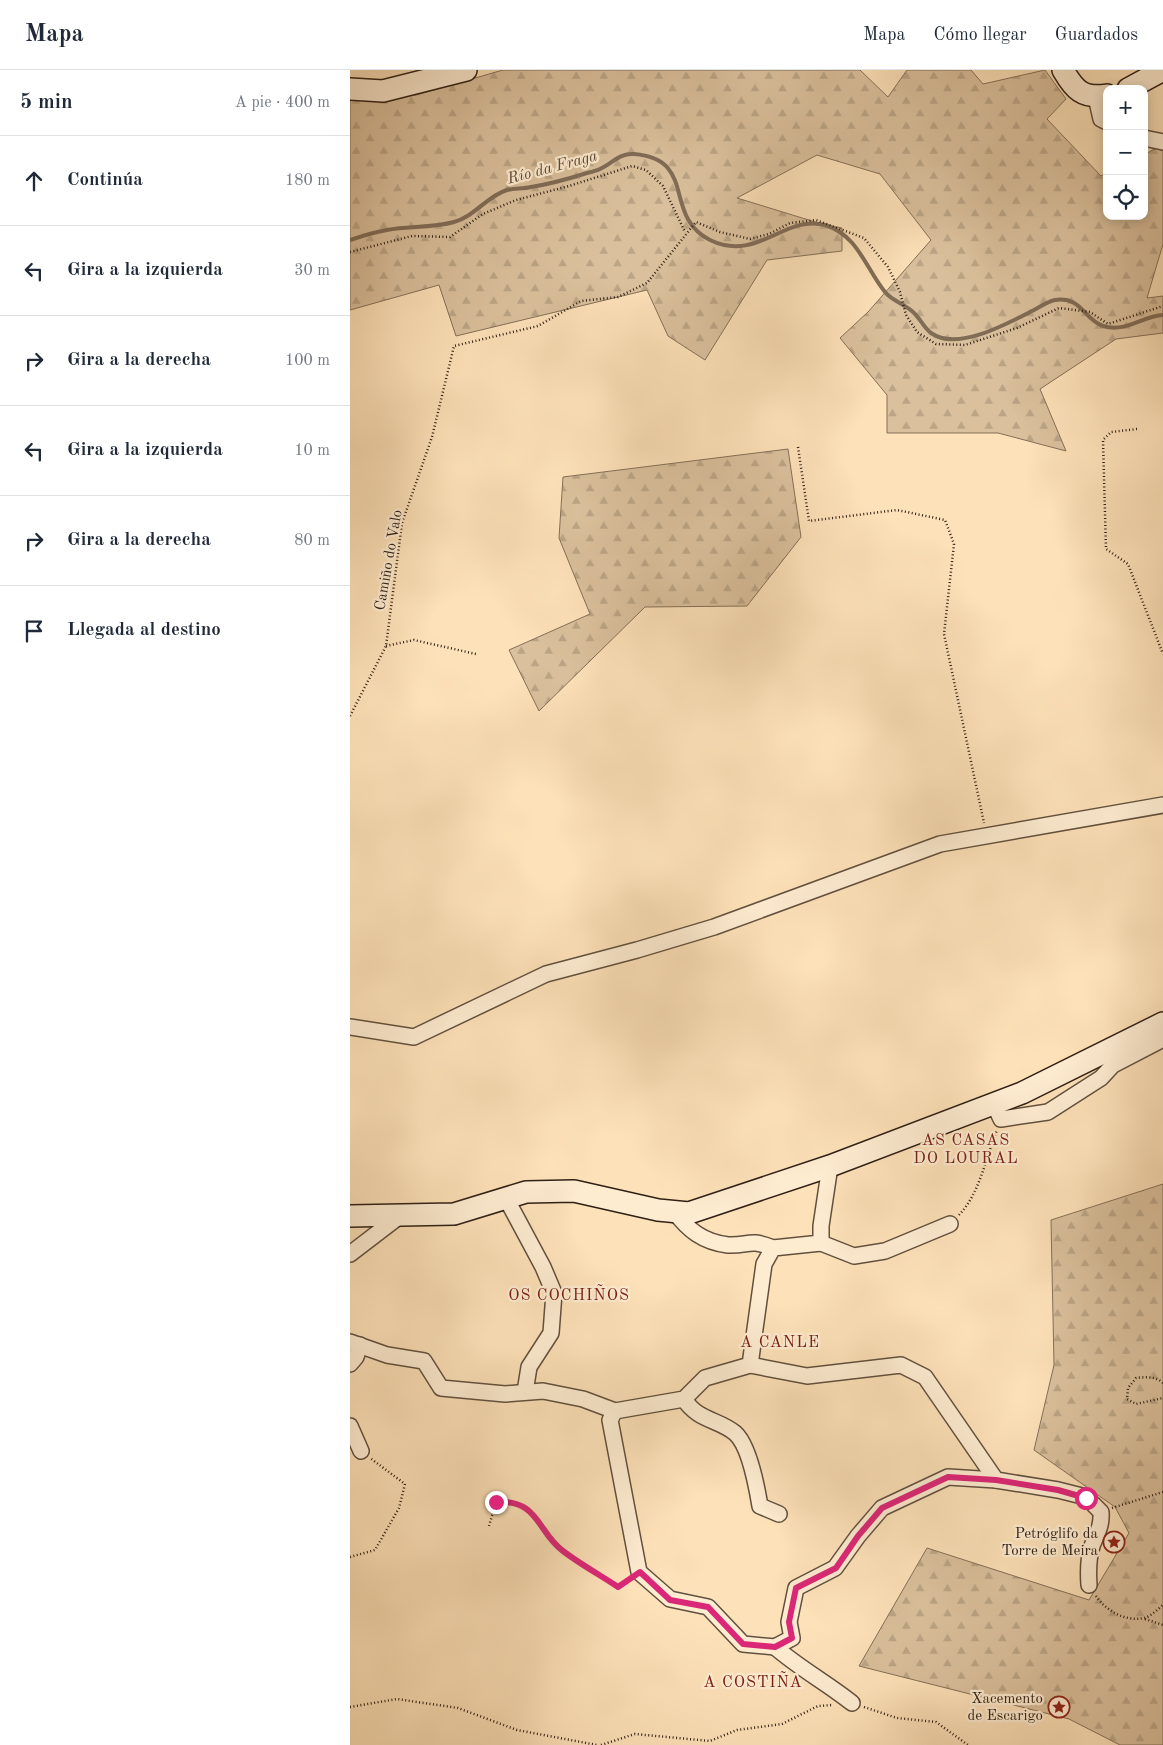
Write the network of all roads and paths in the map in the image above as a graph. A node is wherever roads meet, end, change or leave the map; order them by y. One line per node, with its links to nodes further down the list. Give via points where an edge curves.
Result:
1 (466, 70): 5 (street, via 383,91)
2 (1063, 70): 6 (street, via 1074,88)
3 (1163, 71): 4 (street)
4 (1136, 85)
5 (350, 89)
6 (1101, 96): 7 (street)
7 (1103, 120)
8 (1148, 139): 9 (street)
9 (1163, 142)
10 (685, 233): 11 (path, via 663,186 646,170 632,166 516,200 483,214 450,237 412,236); 12 (path, via 696,222 750,239 790,223 816,220 842,228 864,238 888,268 903,309 917,332 936,344 965,345 1017,328 1059,308 1090,312 1108,324); 15 (path, Camiño do Valo, via 647,283 633,290 618,297 581,300 538,326 454,346 432,437 402,522)
11 (350, 252)
12 (1163, 306)
13 (1137, 429): 17 (path, via 1111,432 1103,440 1106,548 1128,564)
14 (798, 447): 20 (path, via 809,521 897,510 945,520 954,544 944,634)
15 (386, 646): 16 (path, via 414,640); 18 (path, Camiño do Valo)
16 (476, 654)
17 (1163, 654)
18 (350, 716)
19 (1163, 805): 20 (street)
20 (986, 836): 22 (street, via 940,844 714,927 546,974 414,1038)
21 (1163, 1023): 24 (street, via 1022,1093)
22 (350, 1027)
23 (1163, 1039): 24 (street, via 1113,1065 1101,1078 1048,1112)
24 (998, 1111): 25 (street); 30 (path, via 979,1181 965,1209)
25 (830, 1166): 27 (street, via 690,1213); 31 (street)
26 (506, 1198): 27 (street, via 526,1192 574,1191); 28 (street, via 454,1214); 38 (street, via 554,1293 551,1333 529,1367)
27 (674, 1211): 32 (street, via 687,1229 708,1240 729,1245 757,1242)
28 (401, 1215): 29 (street); 33 (street)
29 (350, 1216)
30 (950, 1224): 31 (street, via 885,1250 854,1256)
31 (821, 1243): 32 (street)
32 (773, 1248): 36 (street, via 764,1264)
33 (350, 1254)
34 (355, 1343): 35 (street, via 356,1357); 38 (street, via 387,1355 424,1362 441,1388 496,1394)
35 (350, 1364)
36 (750, 1365): 40 (street, via 705,1378); 44 (street, via 807,1376 901,1365 925,1377)
37 (1163, 1383): 39 (path, via 1160,1379 1136,1378 1128,1388 1127,1399 1136,1404)
38 (525, 1392): 41 (street, via 543,1391 583,1399)
39 (1163, 1398)
40 (684, 1399): 41 (street); 47 (street, via 692,1411 736,1434 751,1462 760,1506)
41 (614, 1411): 50 (street, via 610,1420)
42 (350, 1426): 43 (street)
43 (361, 1451): 49 (path, via 405,1484 399,1508 375,1550)
44 (996, 1480): 46 (street, via 1086,1498); 55 (street, via 948,1477 882,1508 836,1568 796,1588 789,1622 792,1638)
45 (1163, 1492): 46 (path)
46 (1101, 1512): 51 (street, via 1102,1525 1092,1545 1088,1564)
47 (779, 1514)
48 (488, 1526): 50 (path, via 496,1502 513,1501 536,1517 561,1550 618,1587)
49 (350, 1557)
50 (640, 1572): 55 (street, via 670,1600 708,1607 743,1644)
51 (1089, 1585): 53 (path, via 1101,1603 1121,1617)
52 (1163, 1605): 53 (path)
53 (1144, 1618): 54 (path)
54 (1163, 1625)
55 (775, 1647): 56 (street, via 796,1666 824,1681)
56 (852, 1702): 59 (path, via 818,1706 782,1724 737,1730 710,1741 635,1734); 60 (path, via 897,1718 936,1722)
57 (350, 1707): 58 (path, via 397,1699 458,1708 517,1730)
58 (597, 1745)
59 (601, 1745)
60 (968, 1745)

